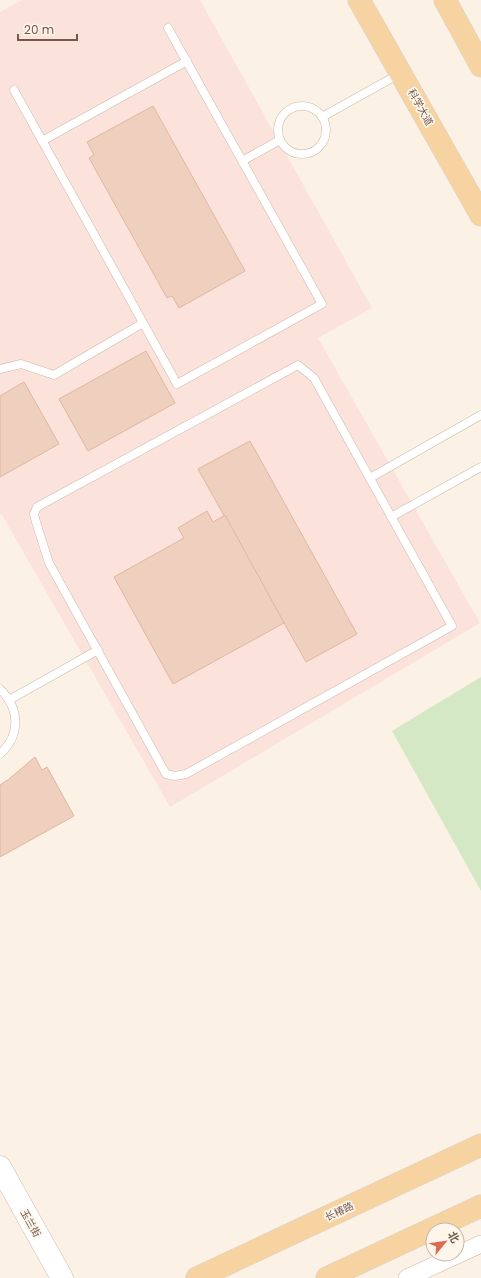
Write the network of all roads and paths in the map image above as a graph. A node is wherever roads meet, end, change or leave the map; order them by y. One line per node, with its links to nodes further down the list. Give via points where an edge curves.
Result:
1 (359, 0): 6 (main road, 科学大道)
2 (445, 0): 5 (main road)
3 (168, 28): 4 (lane)
4 (187, 61): 10 (lane); 11 (lane)
5 (481, 66)
6 (401, 73): 8 (lane); 12 (main road, 科学大道)
7 (14, 90): 10 (lane)
8 (322, 117): 9 (lane, via 307,107 298,106 290,109 280,120); 9 (lane, via 326,132 324,140 311,152 294,153)
9 (280, 140): 11 (lane)
10 (42, 141): 13 (lane)
11 (242, 161): 13 (lane, via 322,304 177,384)
12 (481, 215)
13 (143, 323): 14 (lane, via 54,375 21,364)
14 (0, 369)
15 (481, 416): 17 (lane)
16 (481, 467): 18 (lane)
17 (370, 478): 18 (lane); 19 (lane, via 314,378 298,366 37,507 34,514 49,563)
18 (391, 517): 19 (lane, via 452,626 186,774 166,774)
19 (98, 650): 21 (lane)
20 (0, 689): 21 (lane)
21 (9, 700): 22 (lane, via 15,718 15,728 12,739)
22 (0, 754)
23 (481, 1145): 28 (main road, 长椿路)
24 (0, 1167): 27 (street, 玉兰街)
25 (481, 1206): 29 (main road)
26 (481, 1244): 30 (street)
27 (62, 1278)
28 (197, 1278)
29 (327, 1278)
30 (407, 1278)

